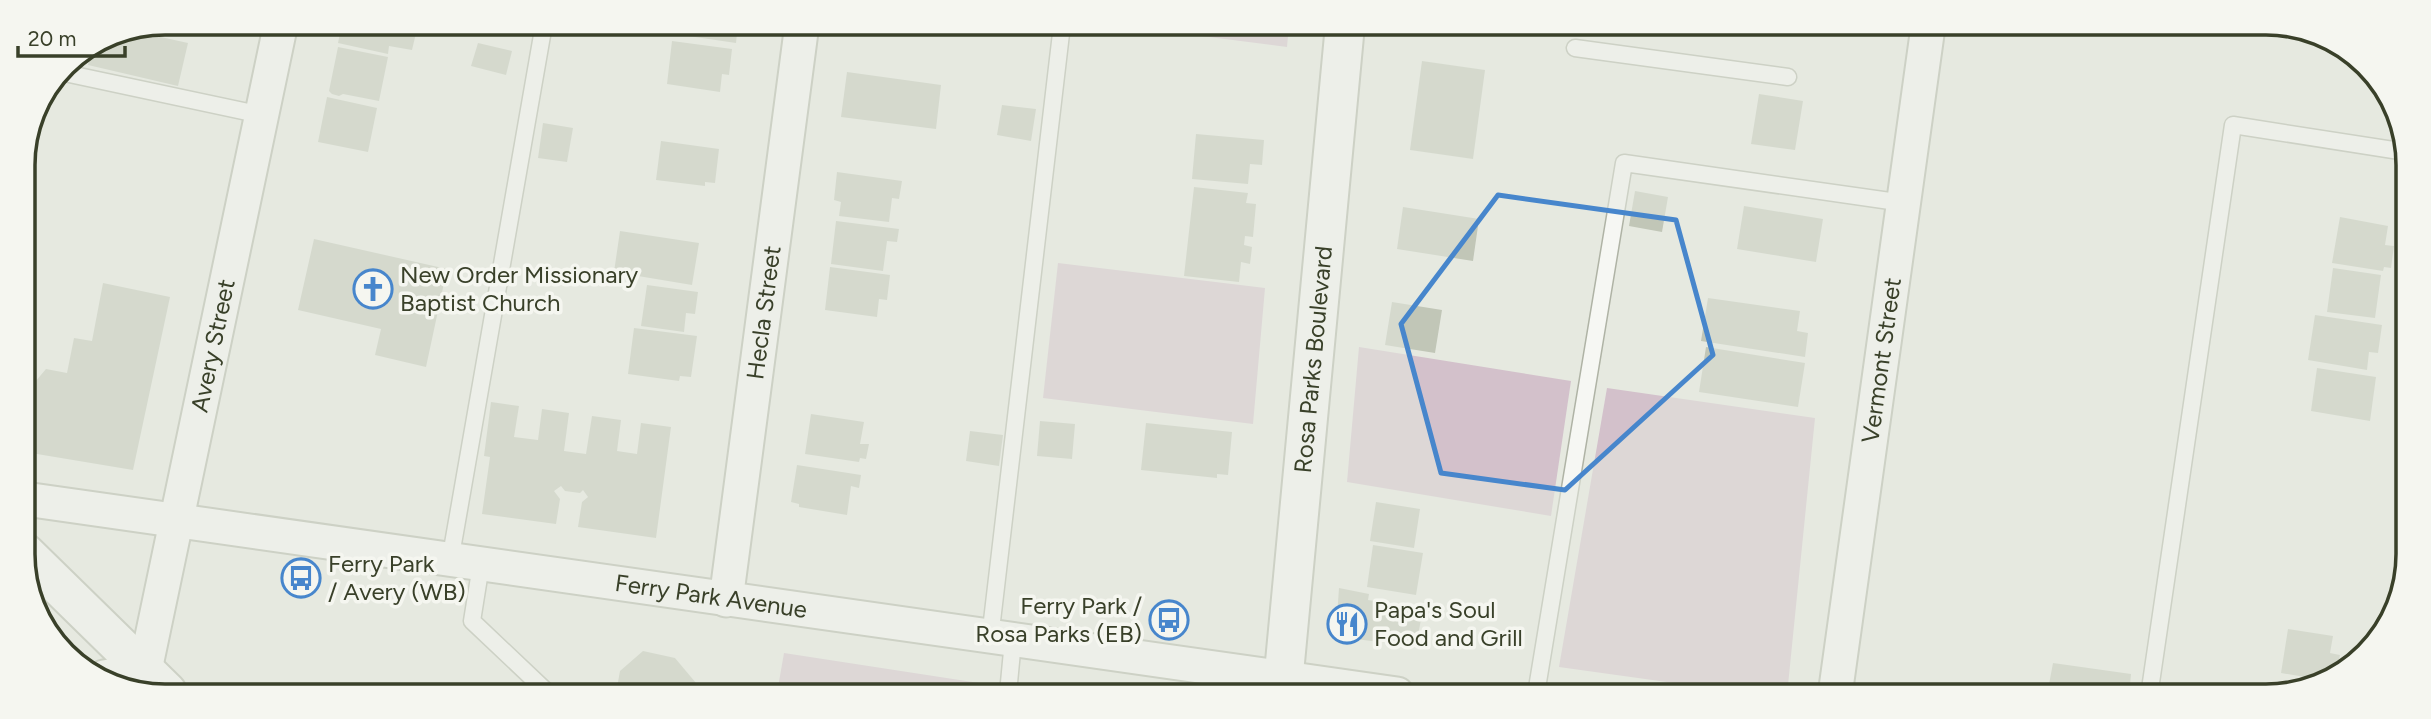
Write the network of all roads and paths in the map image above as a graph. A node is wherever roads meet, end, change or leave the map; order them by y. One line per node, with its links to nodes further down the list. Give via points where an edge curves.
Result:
1 (279, 35): 10 (street, Avery Street)
2 (542, 35): 16 (lane)
3 (801, 35): 17 (street, Hecla Street)
4 (1061, 35): 18 (lane)
5 (1344, 35): 24 (street, Rosa Parks Boulevard)
6 (1927, 35): 12 (street, Vermont Street)
7 (1575, 48): 9 (lane)
8 (72, 74): 10 (lane)
9 (1788, 77)
10 (262, 115): 14 (street, Avery Street)
11 (2395, 150): 27 (lane, via 2233,125)
12 (1905, 203): 25 (lane, via 1624,163); 26 (street, Vermont Street)
13 (35, 500): 14 (street, Ferry Park Avenue)
14 (177, 521): 16 (street, Ferry Park Avenue); 20 (street, Avery Street)
15 (35, 563): 20 (street)
16 (466, 563): 17 (street, Ferry Park Avenue); 21 (lane, via 472,621)
17 (726, 600): 18 (street, Ferry Park Avenue)
18 (1001, 639): 22 (lane); 23 (street, Ferry Park Avenue)
19 (128, 679): 20 (street)
20 (156, 681)
21 (539, 684)
22 (1007, 684)
23 (1271, 684)
24 (1283, 684)
25 (1538, 684)
26 (1837, 684)
27 (2151, 684)

